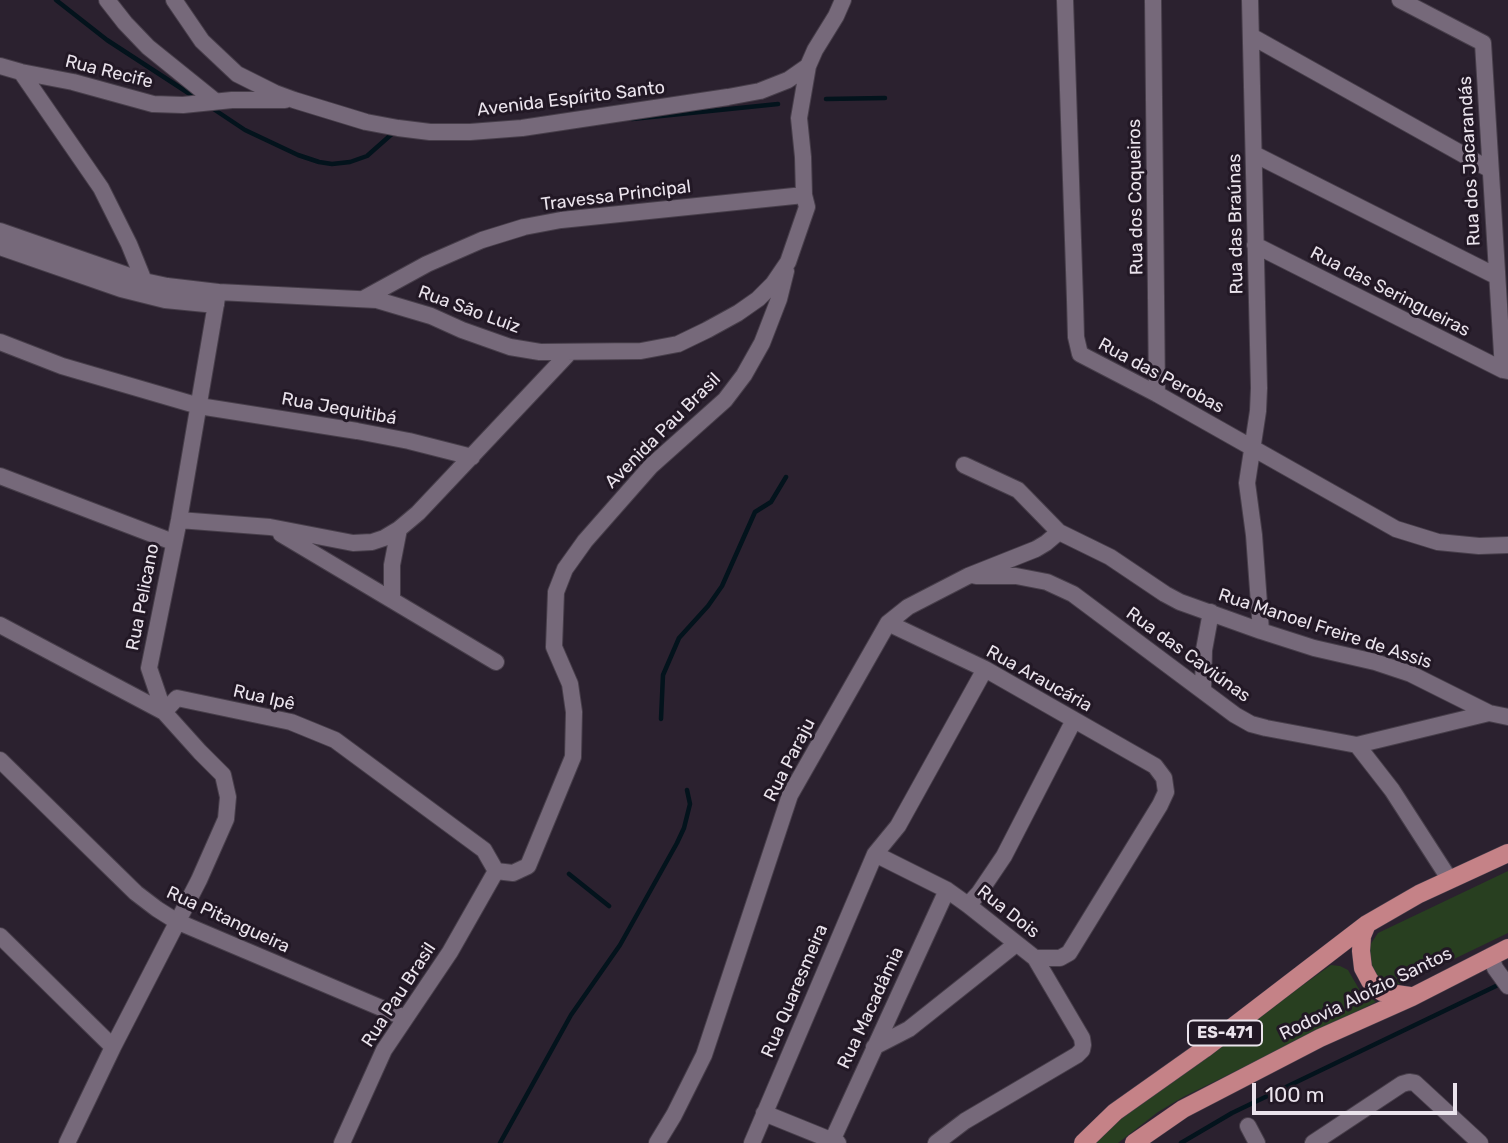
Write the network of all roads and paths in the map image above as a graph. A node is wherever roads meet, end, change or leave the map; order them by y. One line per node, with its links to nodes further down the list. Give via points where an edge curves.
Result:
1 (107, 0): 13 (street, via 148,47)
2 (174, 0): 12 (street, Avenida Espírito Santo, via 202,41 237,74)
3 (843, 0): 10 (street)
4 (1065, 0): 28 (street, Rua das Perobas, via 1080,354)
5 (1153, 0): 28 (street, Rua dos Coqueiros)
6 (1250, 0): 8 (street, Rua das Braúnas)
7 (1400, 0): 15 (street, Rua dos Jacarandás, via 1483,43)
8 (1251, 36): 14 (street, Rua das Braúnas); 15 (street)
9 (0, 66): 11 (street, Rua Recife)
10 (808, 66): 12 (street, Avenida Espírito Santo, via 760,91 470,132 398,128); 16 (street, Rua São Luiz, via 799,118)
11 (21, 72): 13 (street, Rua Recife, via 153,104); 22 (street, via 100,188)
12 (294, 100): 13 (street, Rua Recife)
13 (215, 101)
14 (1254, 154): 18 (street, Rua das Braúnas); 21 (street)
15 (1489, 169): 21 (street, Rua dos Jacarandás)
16 (804, 195): 20 (street, Rua São Luiz, via 807,207); 24 (street, Travessa Principal, via 524,227 438,259)
17 (0, 231): 22 (street, Rua São Luiz)
18 (1255, 245): 27 (street, Rua das Seringueiras); 30 (street, Rua das Braúnas, via 1259,388)
19 (0, 247): 23 (street, Rua São Luiz, via 165,300)
20 (788, 262): 26 (street, Rua São Luiz, via 758,299 678,344 640,351); 57 (street, Avenida Pau Brasil, via 779,299 744,376 725,400 651,466 565,569 556,592 554,647 570,684 573,757 528,866 513,873)
21 (1496, 276): 27 (street, Rua dos Jacarandás)
22 (144, 281): 23 (street, Rua São Luiz)
23 (217, 299): 24 (street, Rua São Luiz); 29 (street, Rua Pelicano)
24 (363, 299): 26 (street, Rua São Luiz, via 431,316 510,347)
25 (0, 342): 29 (street, Rua Jequitibá, via 62,366)
26 (569, 353): 31 (street)
27 (1506, 370)
28 (1157, 394): 30 (street, Rua das Perobas)
29 (199, 406): 31 (street, Rua Jequitibá, via 357,431); 34 (street, Rua Pelicano)
30 (1252, 447): 39 (street, Rua das Perobas, via 1396,529 1438,542); 45 (street, Rua das Braúnas, via 1247,484)
31 (472, 457): 36 (street)
32 (964, 465): 37 (street, Rua Manoel Freire de Assis, via 1018,490)
33 (0, 476): 38 (street)
34 (179, 520): 35 (street); 38 (street, Rua Pelicano)
35 (270, 527): 36 (street, via 353,542 372,542); 41 (street)
36 (399, 529): 41 (street)
37 (1059, 531): 40 (street, Rua Paraju, via 1035,549); 42 (street, Rua Manoel Freire de Assis, via 1180,602)
38 (173, 542): 49 (street, Rua Pelicano, via 149,668)
39 (1508, 545)
40 (968, 576): 43 (street, Rua Paraju, via 908,607); 48 (street, Rua das Caviúnas, via 1016,576 1047,582 1073,594)
41 (392, 600): 46 (street)
42 (1211, 612): 45 (street, Rua Manoel Freire de Assis); 48 (street)
43 (888, 623): 47 (street, Rua Araucária); 78 (street, Rua Paraju, via 790,795 704,1055)
44 (0, 625): 49 (street)
45 (1261, 632): 50 (street, Rua Manoel Freire de Assis, via 1411,674)
46 (496, 662)
47 (985, 669): 52 (street, Rua Araucária); 56 (street, Rua Quaresmeira, via 898,826)
48 (1203, 690): 53 (street, Rua das Caviúnas, via 1251,724)
49 (164, 712): 57 (street, Rua Ipê, via 177,698 291,722 335,740 484,850); 61 (street, Rua Pelicano, via 223,775 229,797 226,819)
50 (1489, 713): 51 (street, Rua Manoel Freire de Assis); 53 (street)
51 (1508, 717)
52 (1074, 720): 60 (street, via 1003,856); 67 (street, Rua Araucária, via 1155,766 1164,778 1166,792 1069,953 1060,958)
53 (1357, 746): 58 (street, via 1392,790)
54 (0, 760): 61 (street, Rua Pitangueira, via 135,893)
55 (1508, 853): 58 (main road, Rodovia Aloízio Santos / ES-471)
56 (874, 854): 59 (street, Rua Dois); 73 (street, Rua Quaresmeira)
57 (496, 871): 70 (street, Rua Pau Brasil, via 450,952)
58 (1450, 880): 62 (main road, Rodovia Aloízio Santos / ES-471)
59 (947, 890): 60 (street, Rua Dois); 72 (street, Rua Macadâmia)
60 (968, 905): 64 (street, Rua Dois)
61 (176, 921): 70 (street, Rua Pitangueira); 71 (street, Rua Pelicano)
62 (1367, 924): 69 (main road, via 1361,951 1370,981 1382,992); 81 (main road, Rodovia Aloízio Santos / ES-471, via 1115,1112)
63 (0, 936): 71 (street)
64 (1016, 944): 67 (street, Rua Dois); 72 (street, via 909,1030)
65 (1508, 948): 66 (main road, Rodovia Aloízio Santos / ES-471)
66 (1491, 956): 68 (street); 69 (main road, Rodovia Aloízio Santos / ES-471)
67 (1035, 958): 80 (street, Rua Dois, via 1082,1038 1082,1050)
68 (1508, 986)
69 (1412, 997): 82 (main road, Rodovia Aloízio Santos / ES-471, via 1320,1038 1183,1109)
70 (405, 1018): 77 (street, Rua Pau Brasil, via 384,1050)
71 (113, 1047): 76 (street, Rua Pelicano)
72 (874, 1047): 75 (street, Rua Macadâmia)
73 (764, 1113): 75 (street); 79 (street, Rua Quaresmeira)
74 (1248, 1126): 83 (street)
75 (833, 1142)
76 (67, 1143)
77 (342, 1143)
78 (657, 1143)
79 (752, 1143)
80 (936, 1143)
81 (1083, 1143)
82 (1134, 1143)
83 (1257, 1143)
84 (1313, 1143): 85 (street, via 1409,1082 1416,1083)
85 (1480, 1143)

